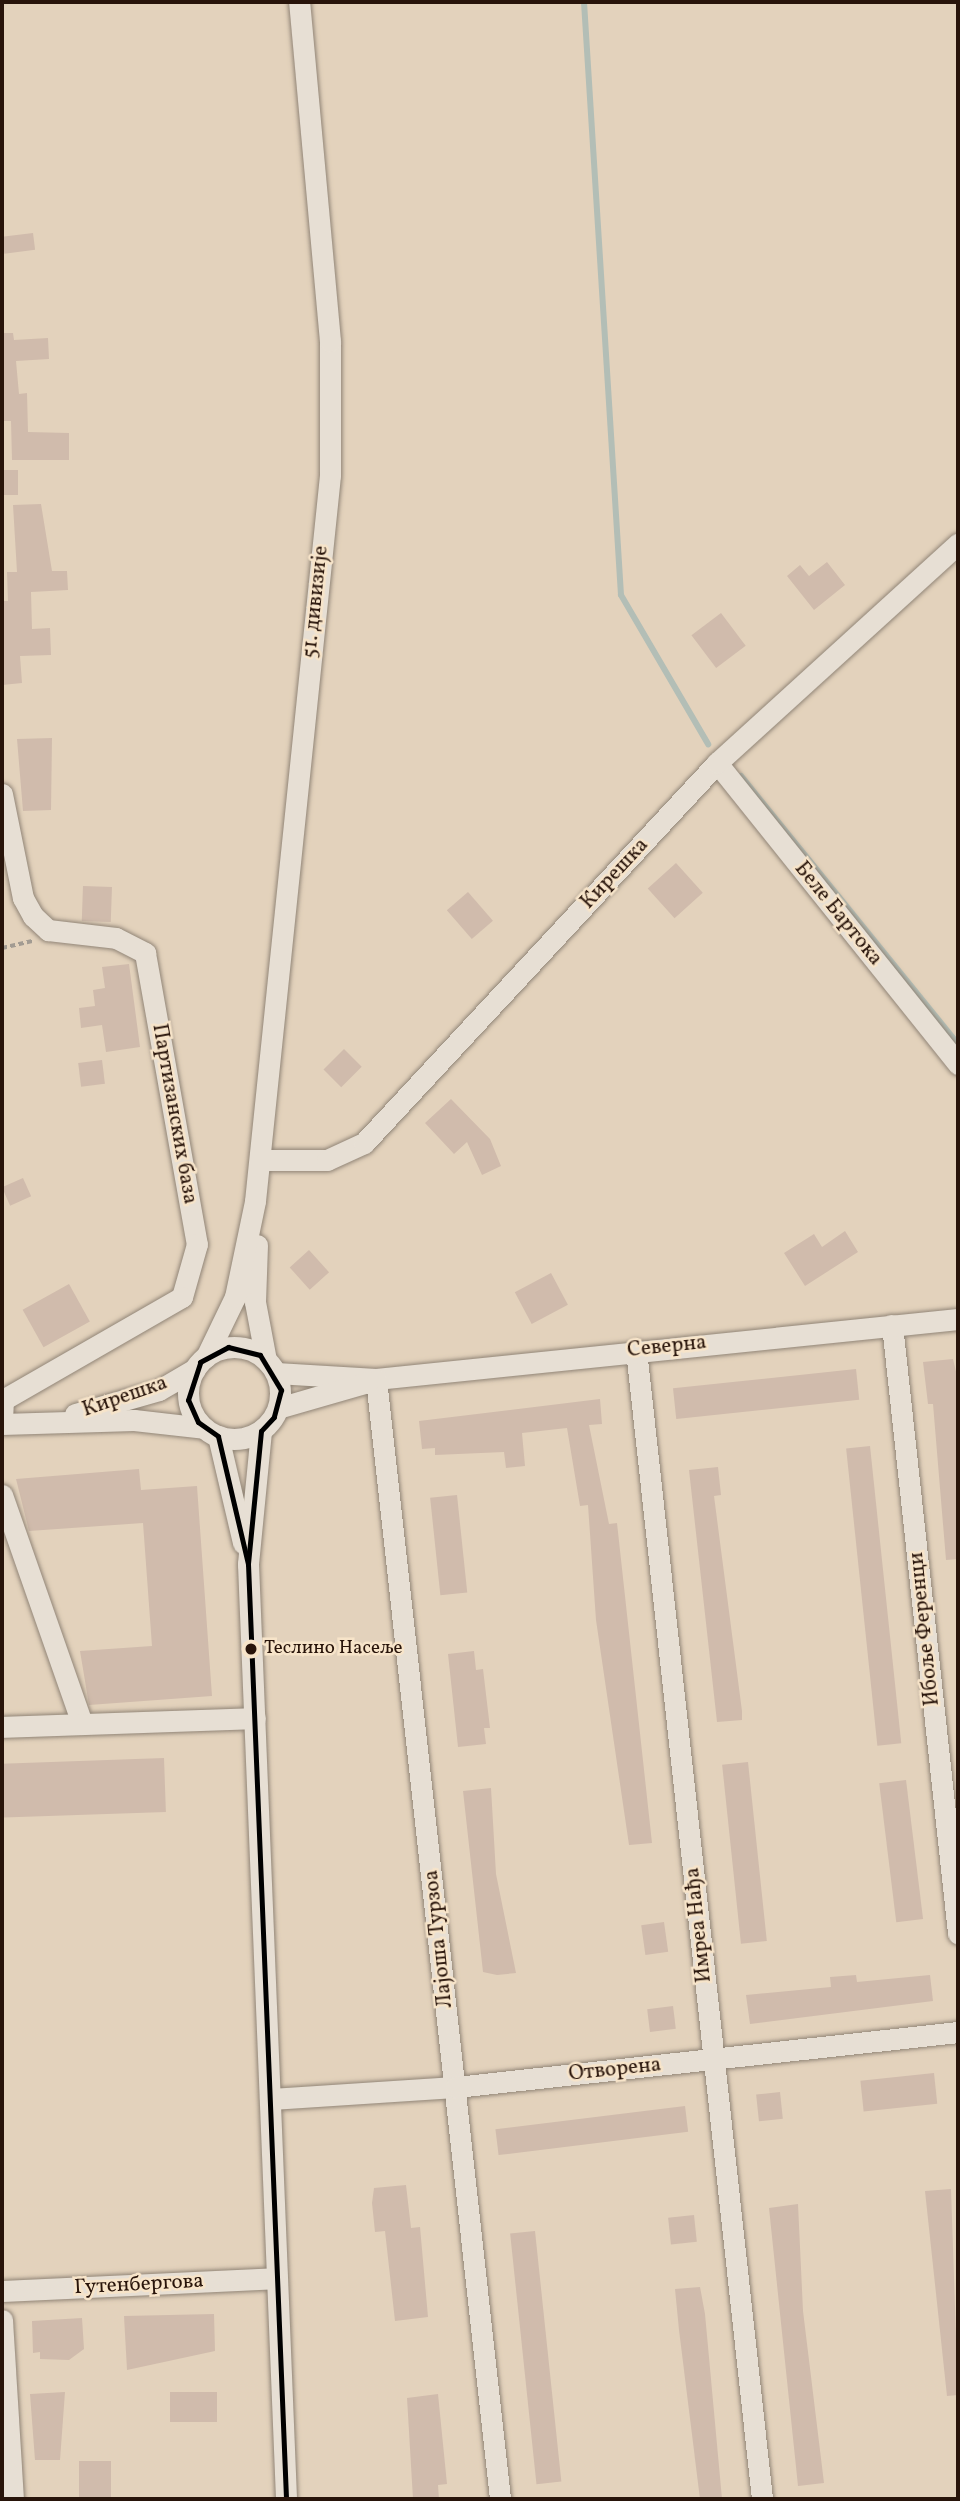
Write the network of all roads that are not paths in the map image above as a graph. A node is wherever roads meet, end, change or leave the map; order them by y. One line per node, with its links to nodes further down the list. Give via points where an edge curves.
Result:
1 (299, 2): 6 (street, 51. дивизије, via 330,341 330,475)
2 (958, 544): 3 (street, Кирешка)
3 (717, 763): 5 (street, Беле Бартока); 6 (street, Кирешка, via 364,1143 327,1160)
4 (2, 794): 15 (street, Партизанских база, via 23,898 48,930 116,938 145,953 197,1244 183,1297 3,1400)
5 (958, 1064)
6 (260, 1160): 7 (street, 51. дивизије)
7 (255, 1201): 11 (street, 51. дивизије, via 235,1297); 12 (street, 51. дивизије, via 255,1302)
8 (958, 1319): 9 (street, Северна)
9 (891, 1325): 10 (street, Северна); 25 (street, Ибоље Ференци)
10 (636, 1350): 13 (street, Северна); 27 (street, Имреа Нађа)
11 (200, 1363): 12 (street, via 236,1347); 16 (street, Кирешка, via 159,1390); 19 (street, via 188,1400)
12 (271, 1366): 13 (street, Северна); 14 (street)
13 (376, 1379): 14 (street, Северна); 28 (street, Лајоша Турзоа)
14 (278, 1408): 18 (street)
15 (2, 1418)
16 (53, 1421): 17 (street, Кирешка); 19 (street, Кирешка, via 155,1421)
17 (2, 1424)
18 (261, 1431): 19 (street, via 244,1438); 21 (street)
19 (211, 1432): 21 (street)
20 (2, 1495): 23 (street)
21 (248, 1564): 22 (street)
22 (255, 1718): 23 (street); 29 (street)
23 (82, 1723): 24 (street)
24 (2, 1727)
25 (958, 1933)
26 (958, 2032): 27 (street, Отворена)
27 (714, 2060): 28 (street, Отворена); 36 (street, Имреа Нађа)
28 (456, 2087): 29 (street, Отворена); 35 (street, Лајоша Турзоа)
29 (270, 2099): 30 (street)
30 (275, 2278): 31 (street, Гутенбергова); 34 (street)
31 (2, 2291)
32 (2, 2320): 33 (street)
33 (13, 2499)
34 (286, 2499)
35 (500, 2499)
36 (762, 2499)

